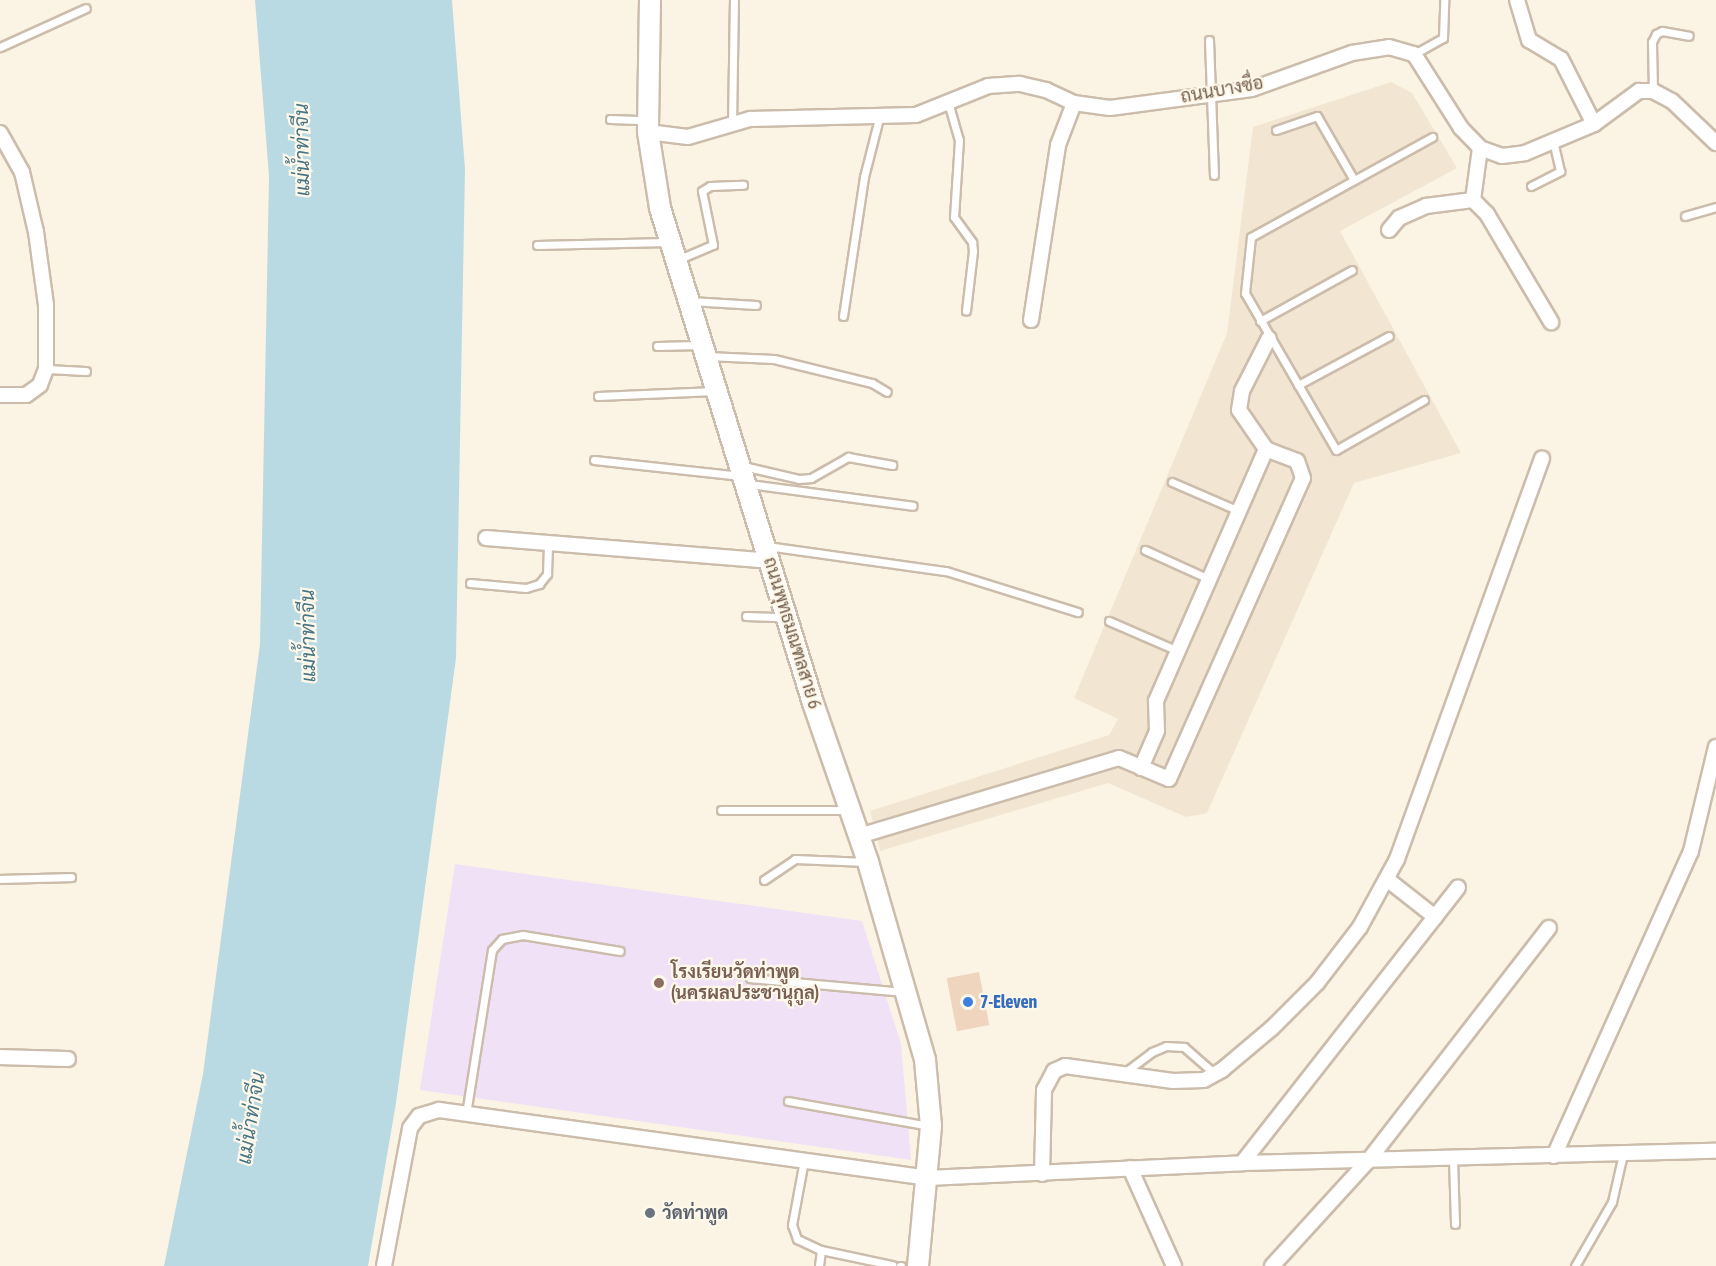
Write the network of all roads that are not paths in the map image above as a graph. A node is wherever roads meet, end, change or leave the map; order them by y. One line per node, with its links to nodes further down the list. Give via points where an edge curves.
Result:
1 (650, 0): 18 (main road, ถนนพุทธมณฑลสาย 6)
2 (734, 0): 16 (lane)
3 (1444, 0): 9 (lane, via 1443,38)
4 (1517, 0): 17 (street, via 1529,40 1561,59)
5 (86, 8): 8 (lane)
6 (1689, 36): 10 (lane, via 1662,31 1656,34 1652,42)
7 (1209, 40): 11 (lane)
8 (0, 47)
9 (1414, 54): 11 (street, ถนนบางซื่อ, via 1405,49 1372,48); 24 (street, via 1443,104)
10 (1653, 91): 17 (street, via 1639,91); 22 (street, via 1672,101)
11 (1211, 101): 13 (street, ถนนบางซื่อ, via 1110,108); 25 (lane)
12 (948, 102): 13 (street, ถนนบางซื่อ, via 988,86 1020,84); 14 (street, ถนนบางซื่อ, via 916,115); 39 (lane, via 959,140 954,217 972,242 973,251)
13 (1074, 103): 41 (street, via 1058,145)
14 (879, 118): 16 (street, ถนนบางซื่อ, via 765,118); 40 (lane, via 864,177)
15 (610, 119): 18 (lane)
16 (732, 124): 18 (street, ถนนบางซื่อ, via 688,136)
17 (1594, 124): 23 (street)
18 (648, 126): 33 (main road, ถนนพุทธมณฑลสาย 6, via 654,182)
19 (1276, 130): 26 (lane, via 1317,116)
20 (0, 133): 48 (street, via 22,172 36,231 46,304)
21 (1432, 137): 26 (lane)
22 (1716, 143)
23 (1554, 146): 24 (street, via 1502,156); 28 (lane, via 1561,168 1556,175)
24 (1479, 152): 29 (street)
25 (1214, 175)
26 (1354, 180): 42 (lane, via 1251,237 1245,293)
27 (743, 185): 35 (lane, via 710,186 702,191 713,245)
28 (1531, 186)
29 (1473, 200): 32 (street, via 1426,206 1399,218); 43 (street, via 1487,214)
30 (1716, 207): 31 (lane)
31 (1685, 216)
32 (1389, 230)
33 (669, 242): 34 (lane); 35 (main road, ถนนพุทธมณฑลสาย 6)
34 (537, 245)
35 (675, 261): 37 (main road, ถนนพุทธมณฑลสาย 6)
36 (1352, 270): 42 (lane)
37 (687, 301): 38 (lane); 47 (main road, ถนนพุทธมณฑลสาย 6)
38 (756, 305)
39 (966, 311)
40 (843, 316)
41 (1032, 320)
42 (1260, 321): 45 (lane)
43 (1551, 322)
44 (1389, 336): 50 (lane)
45 (1269, 338): 50 (lane); 56 (street, via 1242,391 1239,410)
46 (657, 346): 47 (lane)
47 (703, 350): 51 (main road, ถนนพุทธมณฑลสาย 6); 52 (lane, via 774,360 872,383)
48 (46, 369): 49 (lane); 53 (street, via 40,385 26,395)
49 (86, 371)
50 (1298, 385): 55 (lane, via 1336,450)
51 (716, 391): 54 (lane); 60 (main road, ถนนพุทธมณฑลสาย 6)
52 (887, 392)
53 (0, 395)
54 (598, 396)
55 (1424, 400)
56 (1266, 449): 63 (street); 76 (street, via 1297,461 1303,478 1169,779)
57 (1542, 458): 84 (street)
58 (594, 460): 60 (lane)
59 (892, 465): 60 (lane, via 848,457 811,478)
60 (743, 475): 62 (lane); 67 (main road, ถนนพุทธมณฑลสาย 6)
61 (1172, 482): 63 (lane)
62 (913, 506)
63 (1239, 511): 68 (street)
64 (486, 538): 65 (street)
65 (548, 543): 67 (street); 69 (lane, via 547,574 539,584 525,588)
66 (1145, 550): 68 (lane)
67 (766, 553): 70 (lane, via 946,570); 72 (main road, ถนนพุทธมณฑลสาย 6)
68 (1209, 579): 74 (street)
69 (470, 583)
70 (1078, 612)
71 (746, 616): 72 (lane)
72 (787, 617): 78 (main road, ถนนพุทธมณฑลสาย 6)
73 (1109, 621): 74 (lane)
74 (1178, 651): 76 (street, via 1156,701 1157,731)
75 (1716, 747): 100 (street, via 1691,850)
76 (1141, 768): 79 (street, via 1119,758)
77 (721, 810): 78 (lane)
78 (851, 810): 79 (main road, ถนนพุทธมณฑลสาย 6)
79 (860, 836): 80 (main road, ถนนพุทธมณฑลสาย 6)
80 (868, 862): 83 (lane, via 795,859); 90 (main road, ถนนพุทธมณฑลสาย 6)
81 (72, 877): 82 (lane)
82 (0, 879)
83 (764, 880)
84 (1388, 880): 86 (street); 94 (street, via 1360,927 1317,983 1272,1028)
85 (1458, 888): 86 (street)
86 (1435, 917): 104 (street)
87 (1549, 928): 103 (street)
88 (620, 951): 96 (lane, via 523,935 502,939 492,950)
89 (750, 978): 90 (lane)
90 (908, 993): 97 (main road, ถนนพุทธมณฑลสาย 6, via 931,1092)
91 (0, 1057): 92 (street)
92 (68, 1059)
93 (1122, 1074): 94 (street, via 1173,1081 1204,1080); 94 (lane, via 1166,1046 1184,1047 1198,1054); 106 (street, via 1065,1066 1048,1077 1044,1090)
94 (1215, 1074)
95 (788, 1101): 97 (lane)
96 (466, 1114): 102 (street); 110 (street, via 439,1110 419,1116 411,1128)
97 (932, 1126): 107 (main road, ถนนพุทธมณฑลสาย 6)
98 (1716, 1151): 99 (street)
99 (1623, 1154): 100 (street); 116 (lane, via 1612,1202)
100 (1554, 1156): 101 (street)
101 (1453, 1159): 103 (street); 108 (lane)
102 (804, 1160): 107 (street); 109 (lane, via 792,1225 797,1239)
103 (1368, 1161): 104 (street); 115 (street)
104 (1242, 1163): 105 (street)
105 (1130, 1168): 106 (street); 114 (street)
106 (1042, 1174): 107 (street)
107 (929, 1178): 113 (main road, ถนนพุทธมณฑลสาย 6)
108 (1455, 1224)
109 (821, 1250): 111 (lane); 112 (lane)
110 (384, 1266)
111 (819, 1266)
112 (897, 1266)
113 (918, 1266)
114 (1174, 1266)
115 (1272, 1266)
116 (1575, 1266)

